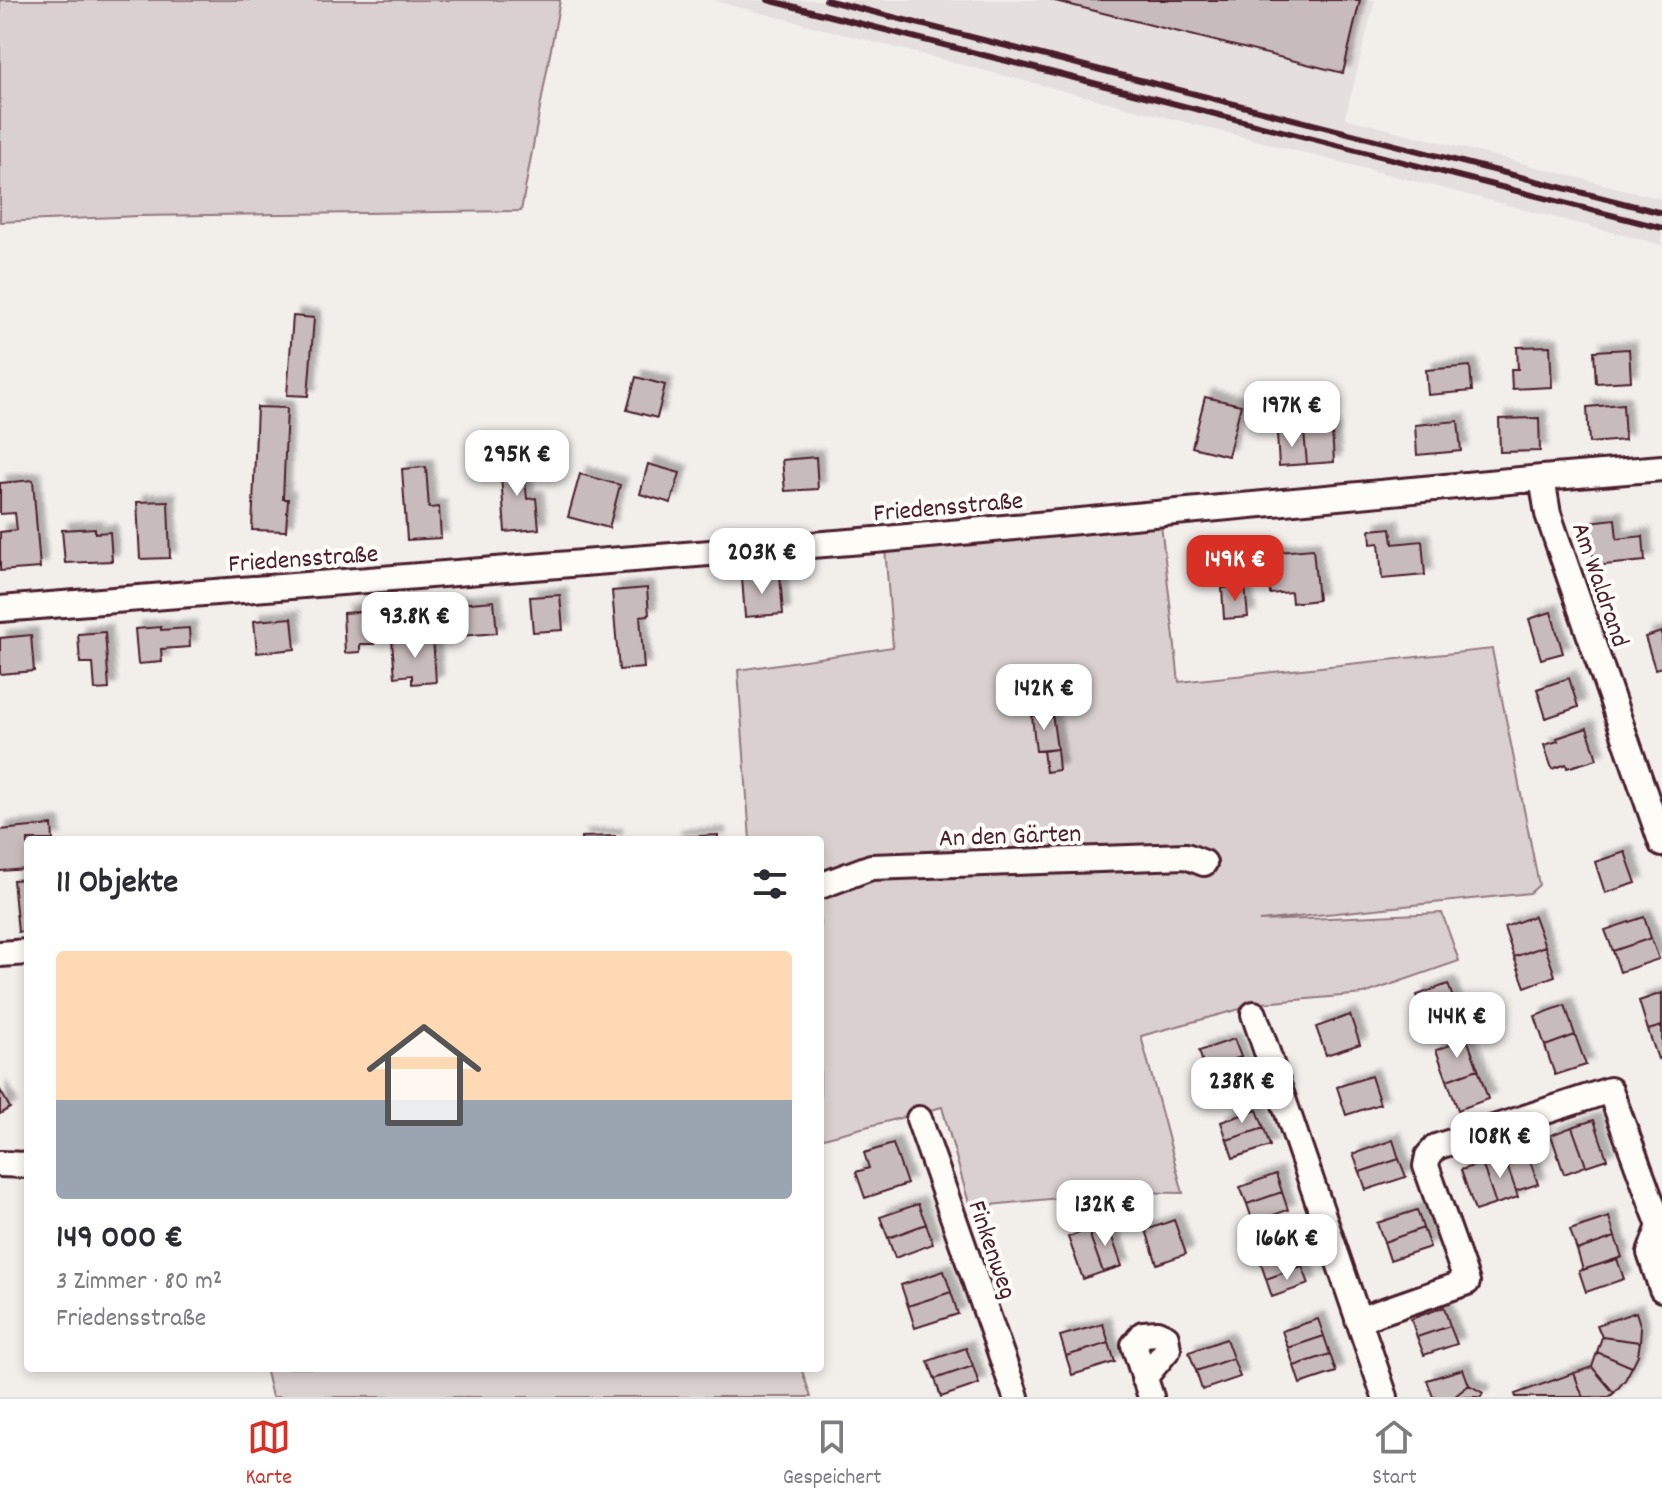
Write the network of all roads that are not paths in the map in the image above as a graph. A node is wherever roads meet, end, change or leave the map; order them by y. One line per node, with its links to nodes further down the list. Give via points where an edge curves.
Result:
1 (1662, 468): 2 (street, Friedensstraße)
2 (1542, 478): 3 (street, Friedensstraße, via 875,540); 4 (street, Am Waldrand, via 1548,514)
3 (0, 609)
4 (1662, 844)
5 (1204, 863): 6 (street, An den Gärten, via 1186,856 871,867)
6 (824, 885)
7 (24, 952): 8 (street)
8 (0, 954)
9 (1254, 1014): 14 (street)
10 (919, 1119): 15 (street, Finkenweg)
11 (0, 1164): 12 (street)
12 (24, 1165)
13 (1662, 1289): 14 (street, via 1650,1253 1660,1226 1610,1090 1436,1147 1426,1166 1467,1282)
14 (1358, 1320): 16 (street)
15 (1016, 1397)
16 (1385, 1397)

